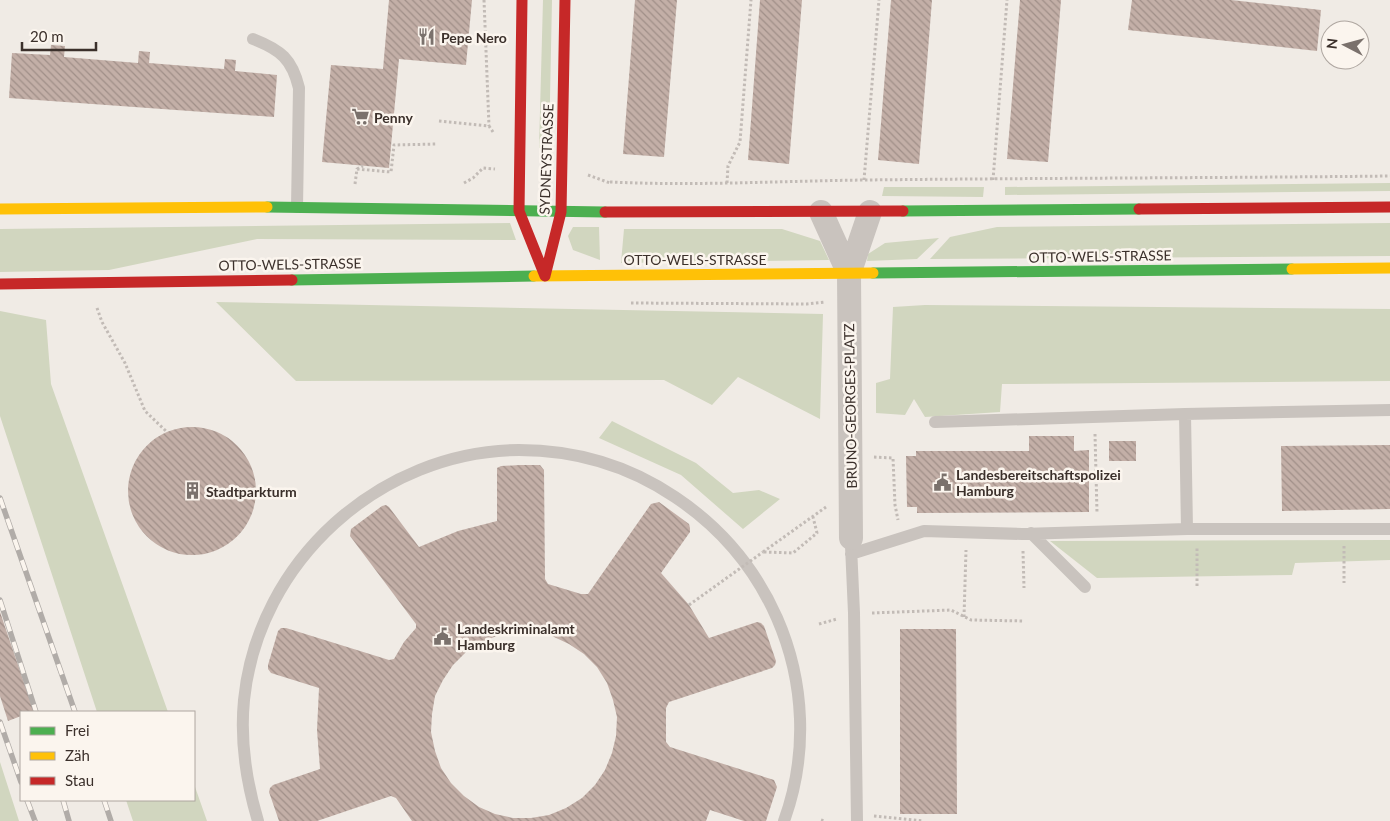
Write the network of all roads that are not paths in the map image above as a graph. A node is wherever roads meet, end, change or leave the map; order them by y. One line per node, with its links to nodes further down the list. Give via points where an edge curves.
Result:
1 (522, 0): 7 (main road, SYDNEYSTRASSE)
2 (565, 0): 8 (main road, SYDNEYSTRASSE)
3 (253, 39): 4 (lane, via 273,47 295,72 299,88)
4 (297, 207): 6 (main road); 7 (main road)
5 (1390, 208): 10 (main road)
6 (0, 209)
7 (519, 211): 8 (main road); 13 (main road, SYDNEYSTRASSE)
8 (561, 212): 9 (main road); 13 (main road, SYDNEYSTRASSE)
9 (822, 212): 10 (main road); 12 (street, BRUNO-GEORGES-PLATZ)
10 (870, 212): 12 (street, BRUNO-GEORGES-PLATZ)
11 (1390, 268): 12 (main road, OTTO-WELS-STRASSE)
12 (849, 274): 13 (main road, OTTO-WELS-STRASSE); 21 (street, BRUNO-GEORGES-PLATZ)
13 (545, 276): 14 (main road, OTTO-WELS-STRASSE)
14 (0, 284)
15 (1390, 410): 16 (lane)
16 (1185, 414): 17 (lane); 18 (lane)
17 (935, 422)
18 (1192, 529): 19 (lane); 20 (lane)
19 (1390, 529)
20 (1027, 533): 21 (lane, via 924,531); 22 (lane)
21 (851, 546): 23 (lane)
22 (1085, 587)
23 (857, 818)
24 (258, 821): 25 (lane, via 244,750 244,699 263,625 279,590 295,566 344,514 400,478 478,453 534,450 591,459 618,467 663,488 693,509 726,539 758,582 782,630 797,688 798,764)
25 (784, 821)

